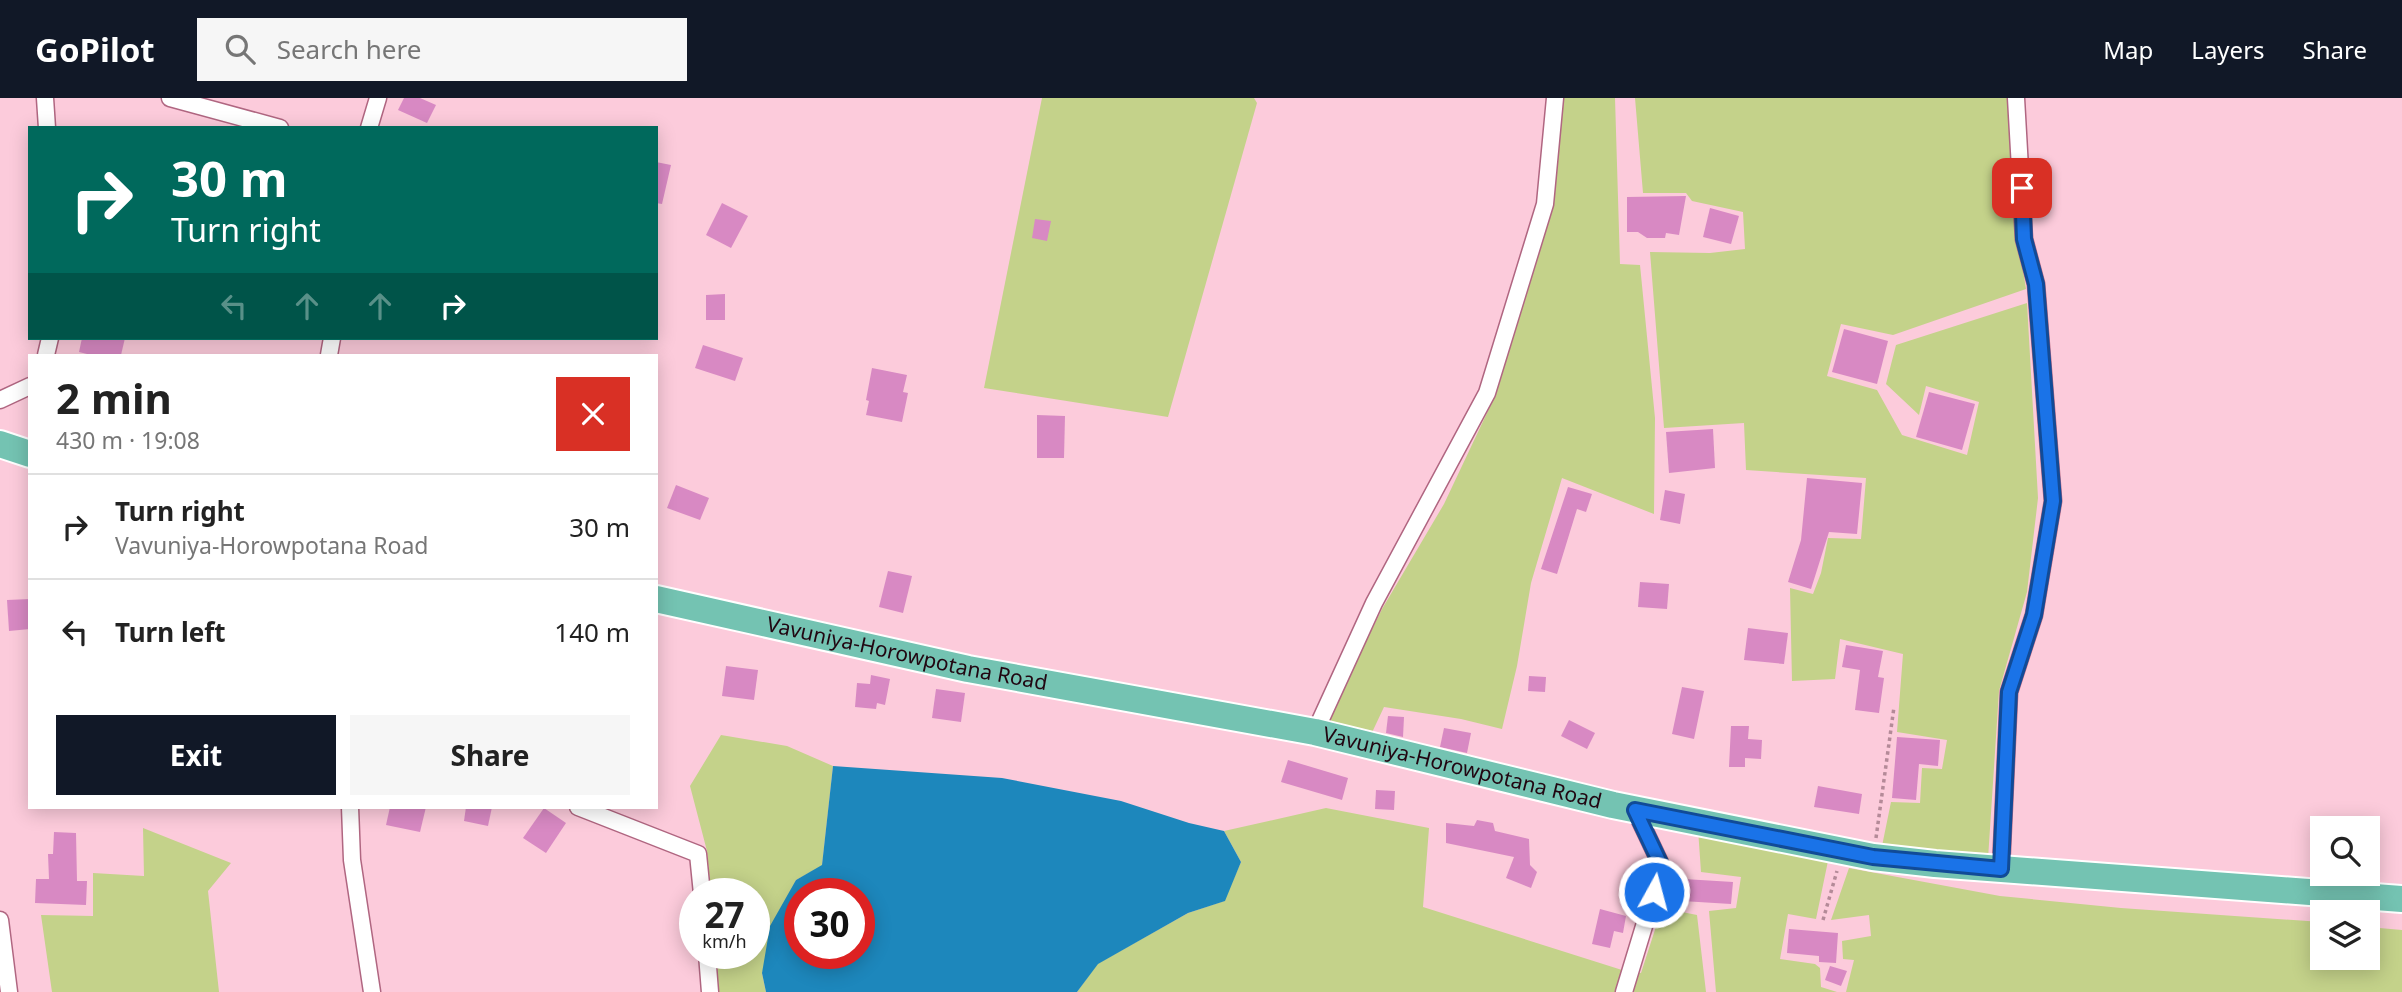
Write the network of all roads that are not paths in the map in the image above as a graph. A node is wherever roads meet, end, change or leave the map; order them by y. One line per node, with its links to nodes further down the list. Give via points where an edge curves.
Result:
1 (45, 98): 6 (street)
2 (170, 98): 7 (street)
3 (378, 98): 8 (street)
4 (1555, 98): 14 (street, via 1545,204 1487,393 1374,603)
5 (2016, 98): 18 (street, via 2024,239 2036,284 2053,501 2034,615 2009,692)
6 (47, 126)
7 (273, 126)
8 (370, 126)
9 (28, 387): 10 (street)
10 (0, 400)
11 (0, 444): 12 (highway)
12 (28, 453)
13 (658, 599): 14 (highway, Vavuniya-Horowpotana Road, via 968,668)
14 (1315, 732): 17 (highway, Vavuniya-Horowpotana Road)
15 (350, 809): 24 (street, via 352,860)
16 (583, 809): 19 (street, via 698,854)
17 (1635, 810): 18 (highway, Vavuniya-Horowpotana Road, via 1873,857); 26 (street, via 1662,867)
18 (2001, 869): 20 (highway, Vavuniya-Horowpotana Road)
19 (700, 878)
20 (2402, 899)
21 (0, 920): 23 (street)
22 (708, 969): 25 (street)
23 (9, 992)
24 (372, 992)
25 (710, 992)
26 (1623, 992)

